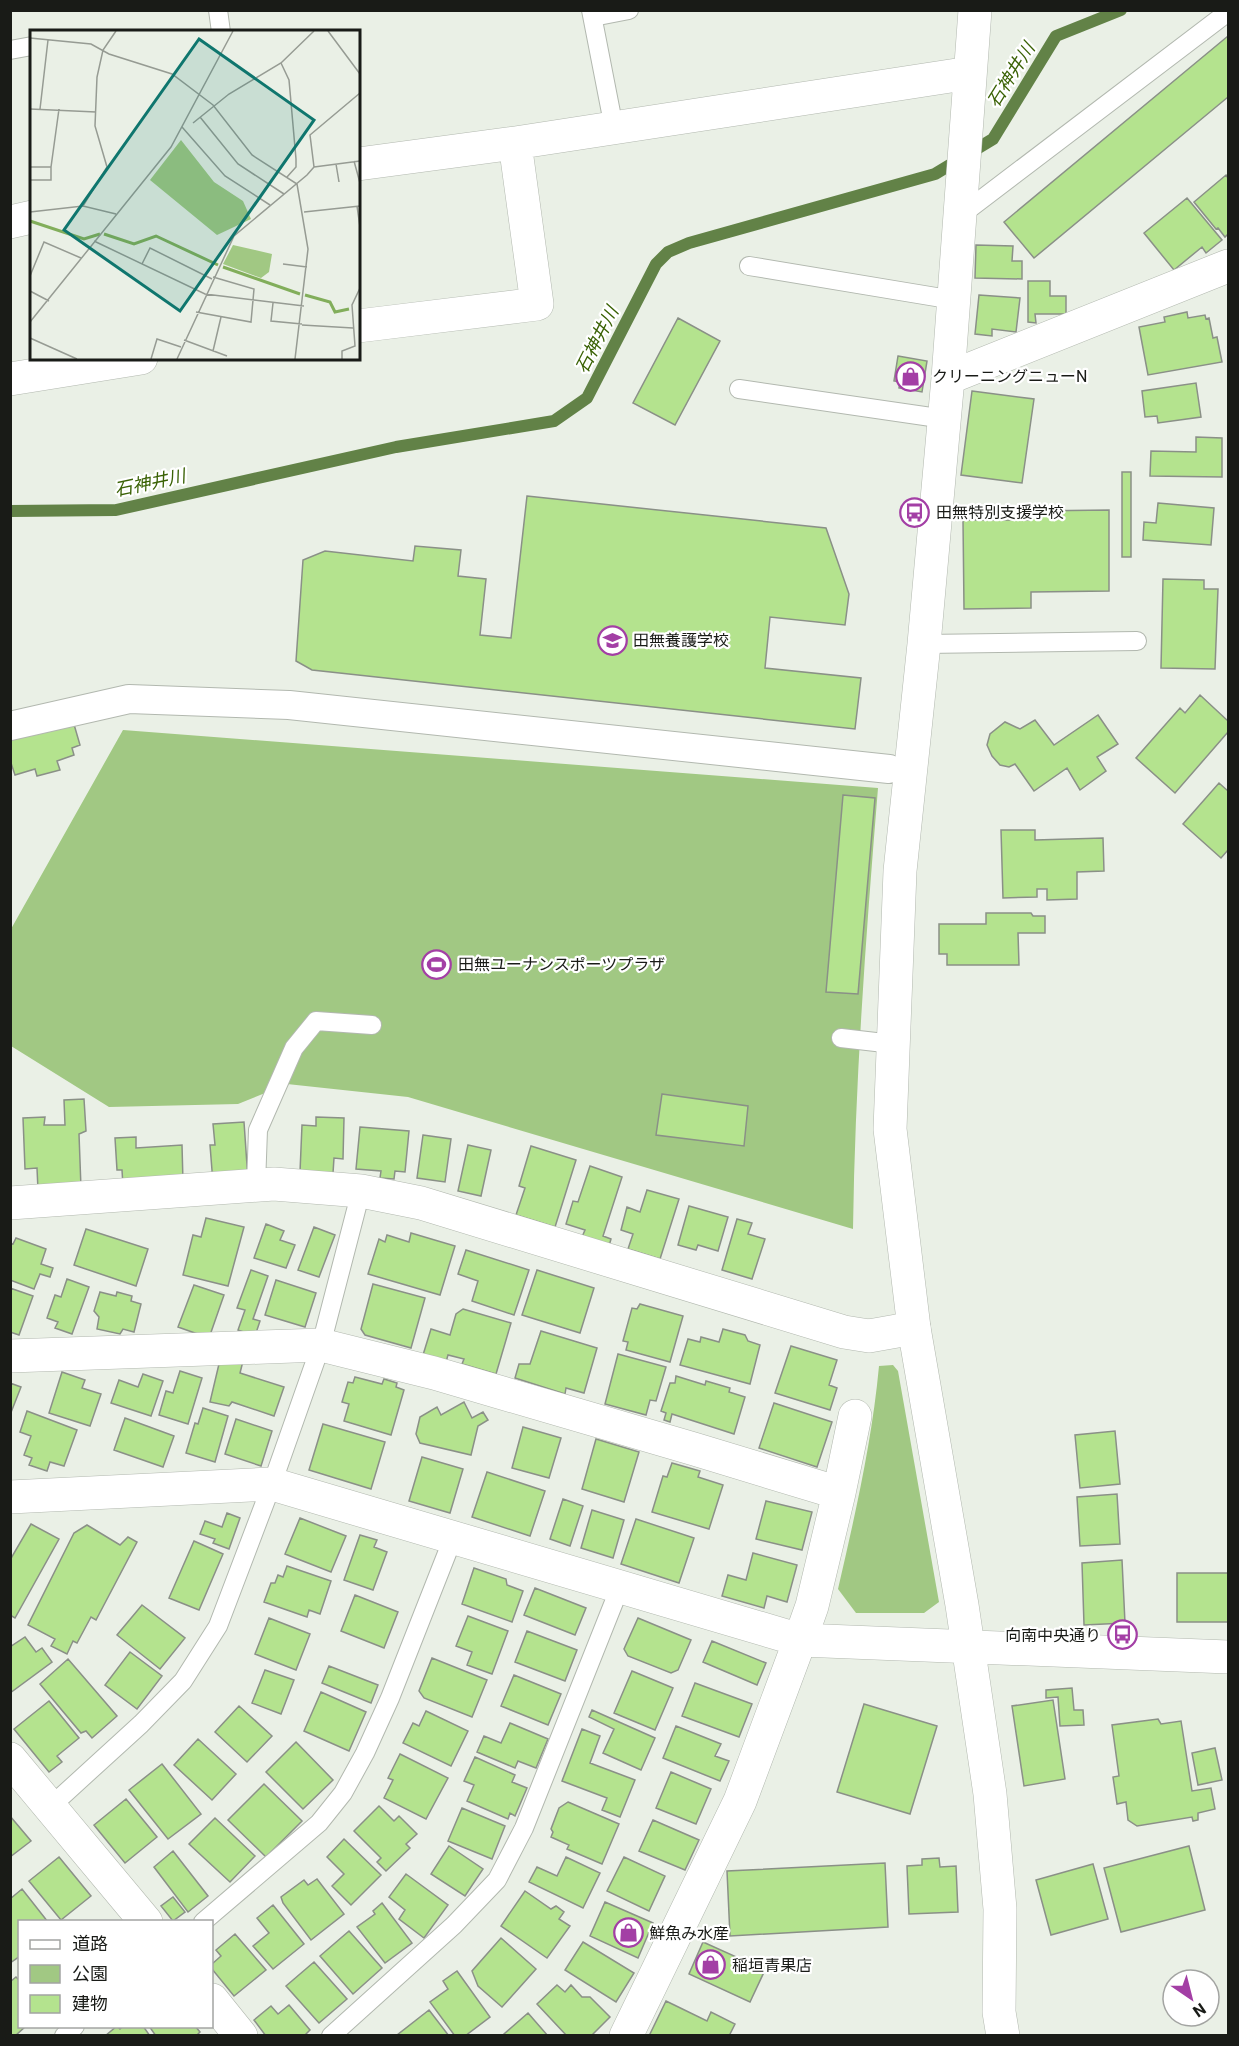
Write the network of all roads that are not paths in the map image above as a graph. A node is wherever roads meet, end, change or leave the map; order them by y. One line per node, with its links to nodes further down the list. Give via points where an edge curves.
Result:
1 (218, 10): 6 (lane)
2 (629, 10): 5 (lane)
3 (975, 10): 9 (street)
4 (1228, 12): 13 (lane)
5 (592, 14): 10 (lane)
6 (221, 30)
7 (30, 46): 8 (lane)
8 (10, 50)
9 (970, 73): 10 (street); 13 (street)
10 (614, 128): 11 (street)
11 (515, 143): 12 (street); 19 (street, via 537,304)
12 (360, 164)
13 (962, 202): 18 (street)
14 (30, 217): 15 (street)
15 (10, 222)
16 (749, 266): 18 (lane)
17 (1228, 266): 21 (street)
18 (954, 300): 21 (street)
19 (360, 326)
20 (129, 360): 22 (street)
21 (948, 378): 24 (street)
22 (10, 379)
23 (739, 389): 24 (lane)
24 (945, 419): 26 (street)
25 (1137, 641): 26 (lane)
26 (924, 644): 31 (street, via 900,871)
27 (10, 726): 28 (street, via 129,699 289,705)
28 (889, 769)
29 (372, 1025): 32 (lane, via 315,1021 294,1048 258,1130)
30 (841, 1038): 31 (lane)
31 (893, 1044): 35 (street, via 890,1129)
32 (256, 1185): 33 (street); 34 (street)
33 (361, 1191): 35 (street, via 421,1203 844,1332 869,1336); 36 (lane)
34 (10, 1203)
35 (914, 1328): 45 (street)
36 (321, 1345): 37 (street); 39 (lane); 40 (street, via 434,1373)
37 (10, 1356)
38 (855, 1416): 40 (street)
39 (272, 1484): 41 (street); 42 (street); 48 (lane, via 218,1626 183,1681)
40 (839, 1493): 44 (street)
41 (10, 1497)
42 (453, 1538): 43 (street); 50 (lane, via 390,1698 343,1793 319,1823)
43 (620, 1587): 44 (street); 53 (lane, via 524,1828 497,1880 454,1925)
44 (800, 1640): 45 (street); 54 (street, via 740,1801)
45 (968, 1646): 46 (street); 55 (street, via 993,1828 1000,1910 999,2012)
46 (1228, 1657)
47 (10, 1760): 48 (street)
48 (50, 1807): 49 (street)
49 (144, 1920)
50 (205, 1920)
51 (213, 2001): 52 (street)
52 (241, 2036)
53 (331, 2036)
54 (626, 2036)
55 (1003, 2036)

